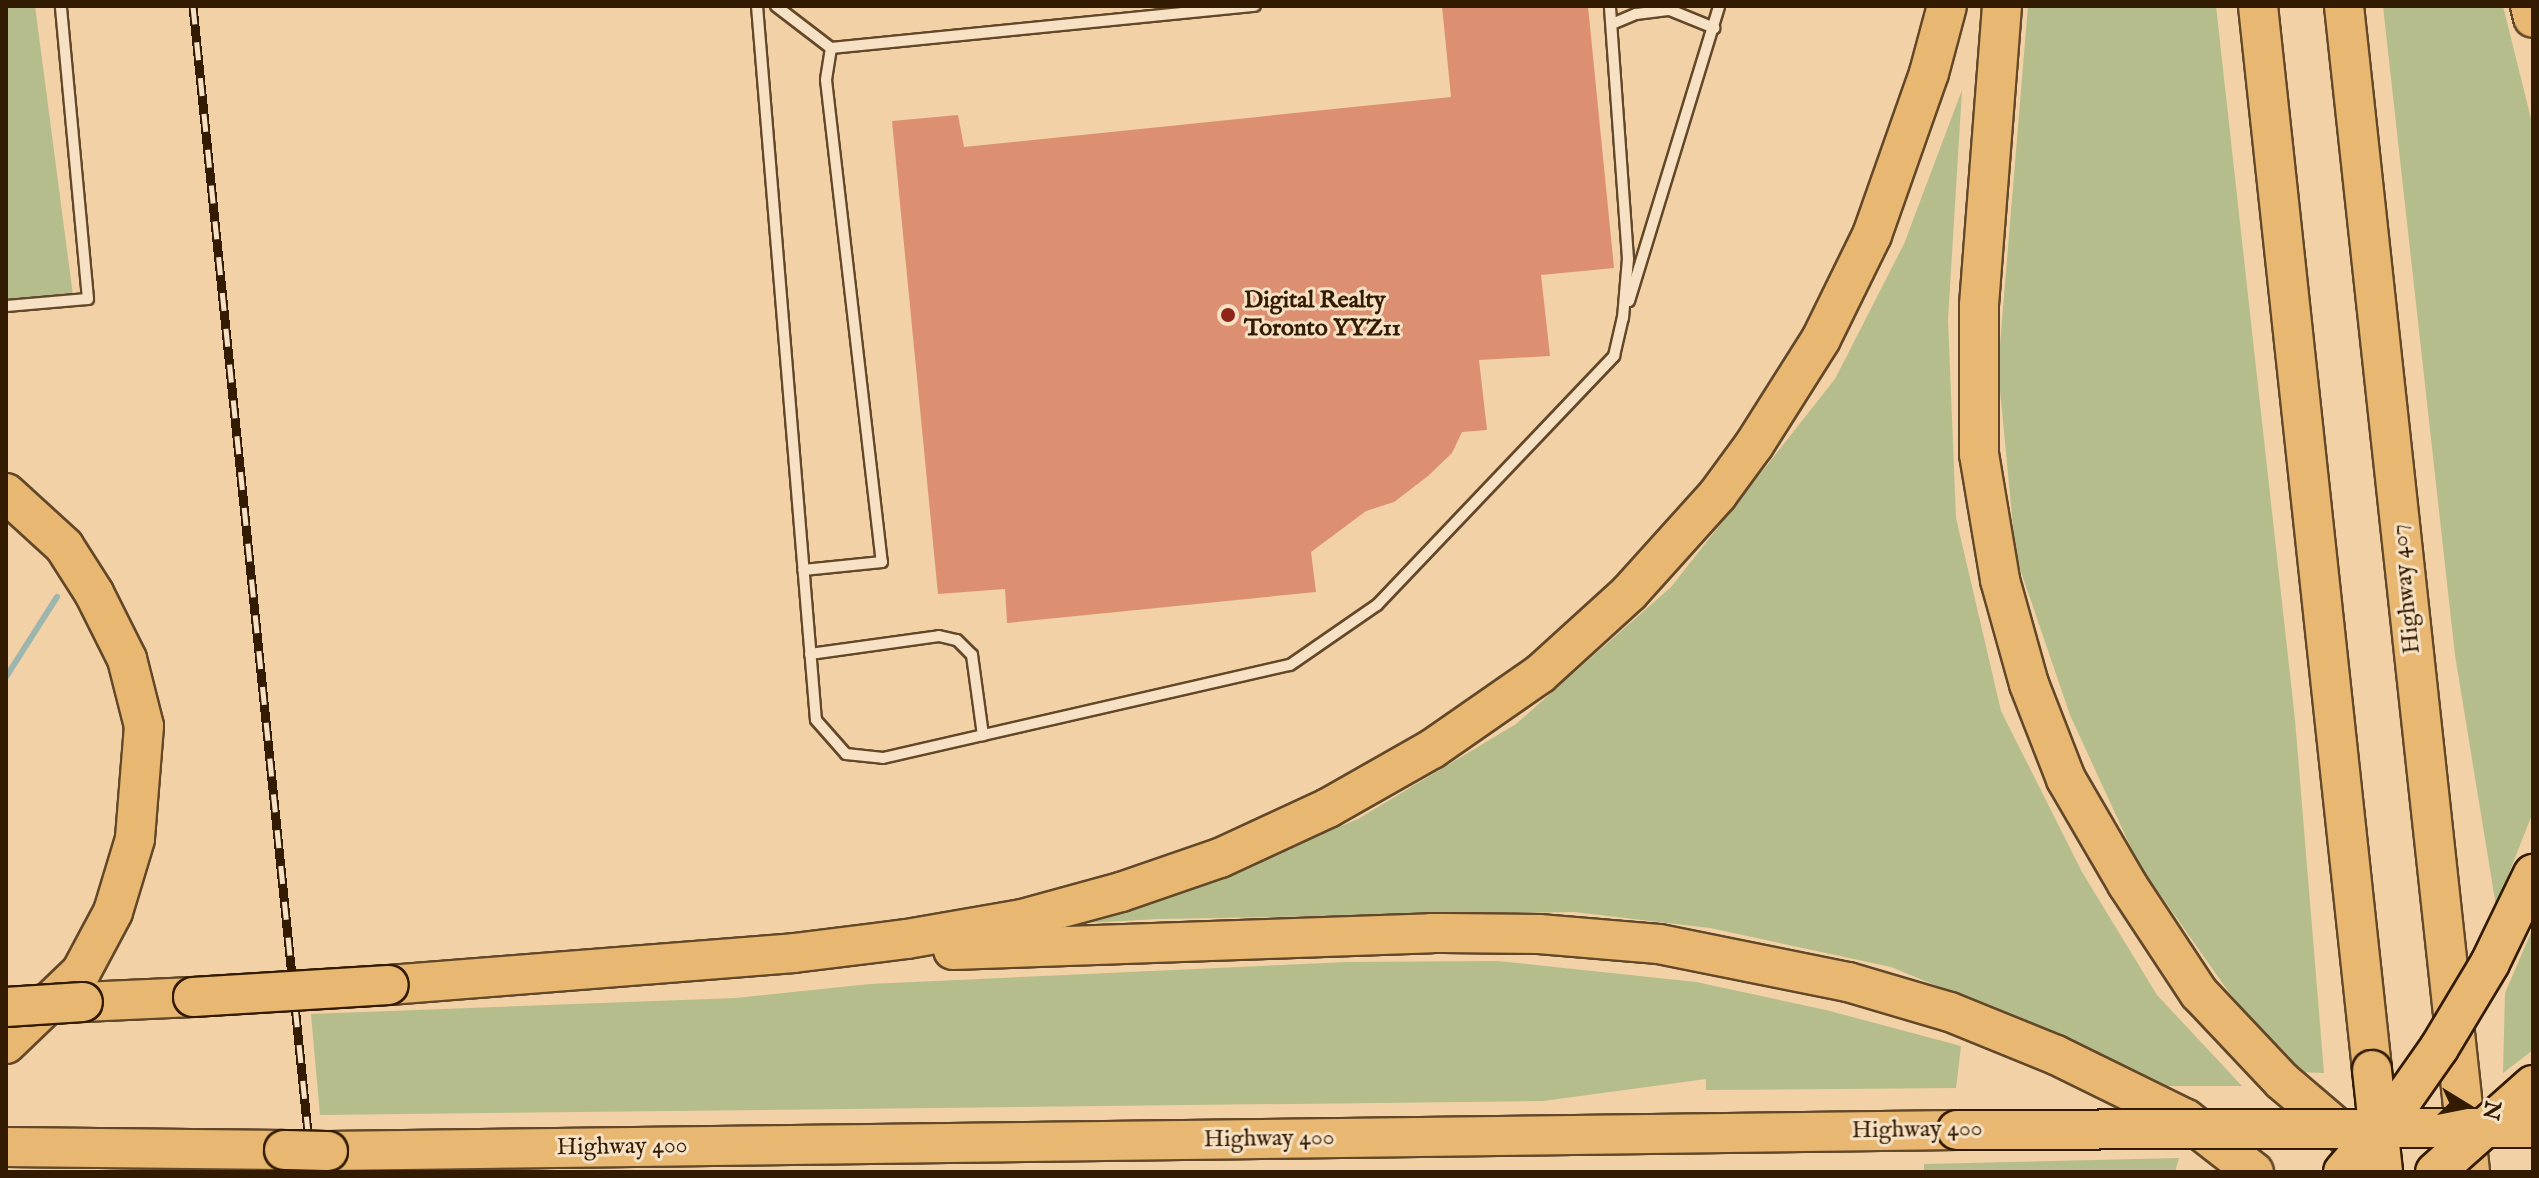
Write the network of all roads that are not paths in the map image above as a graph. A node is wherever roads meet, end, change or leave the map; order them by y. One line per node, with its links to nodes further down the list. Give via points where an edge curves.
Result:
1 (61, 6): 16 (lane, via 88,299)
2 (757, 6): 19 (lane)
3 (776, 6): 15 (lane)
4 (1255, 6): 15 (lane)
5 (1610, 6): 13 (lane)
6 (1719, 6): 14 (lane)
7 (1947, 6): 23 (highway, via 1872,235 1790,392 1708,505 1629,593 1540,674 1432,749 1328,808 1220,858 1022,919)
8 (2002, 6): 33 (highway, via 1979,305 1979,454 1997,567 2029,684 2066,779 2199,993 2282,1081)
9 (2258, 6): 32 (highway, bridge)
10 (2344, 6): 29 (highway, Highway 407)
11 (2530, 6): 12 (highway)
12 (2533, 18)
13 (1612, 24): 14 (lane, via 1636,14 1670,10); 17 (lane, via 1628,259)
14 (1714, 28): 17 (lane)
15 (831, 48): 19 (lane, via 826,80 882,562)
16 (6, 306)
17 (1623, 318): 21 (lane, via 1614,356 1377,605 1290,665)
18 (6, 493): 25 (highway, via 64,546 94,593 127,659 144,726 135,839 113,912 81,972)
19 (803, 570): 20 (lane)
20 (810, 654): 21 (lane, via 939,636 957,640 972,655); 21 (lane, via 816,720 846,754 883,758)
21 (983, 735)
22 (2533, 874): 31 (highway, bridge, via 2490,963 2439,1048)
23 (794, 953): 24 (highway, bridge, via 389,985); 30 (highway, via 1432,933 1539,934 1659,944 1848,982 1950,1012 2056,1055 2186,1119)
24 (6, 1007)
25 (6, 1044)
26 (2533, 1085): 29 (highway, bridge)
27 (2533, 1128): 28 (highway, Highway 400, bridge, via 1957,1130 328,1151)
28 (6, 1147)
29 (2458, 1169)
30 (2254, 1172)
31 (2343, 1172)
32 (2383, 1172)
33 (2390, 1172)

